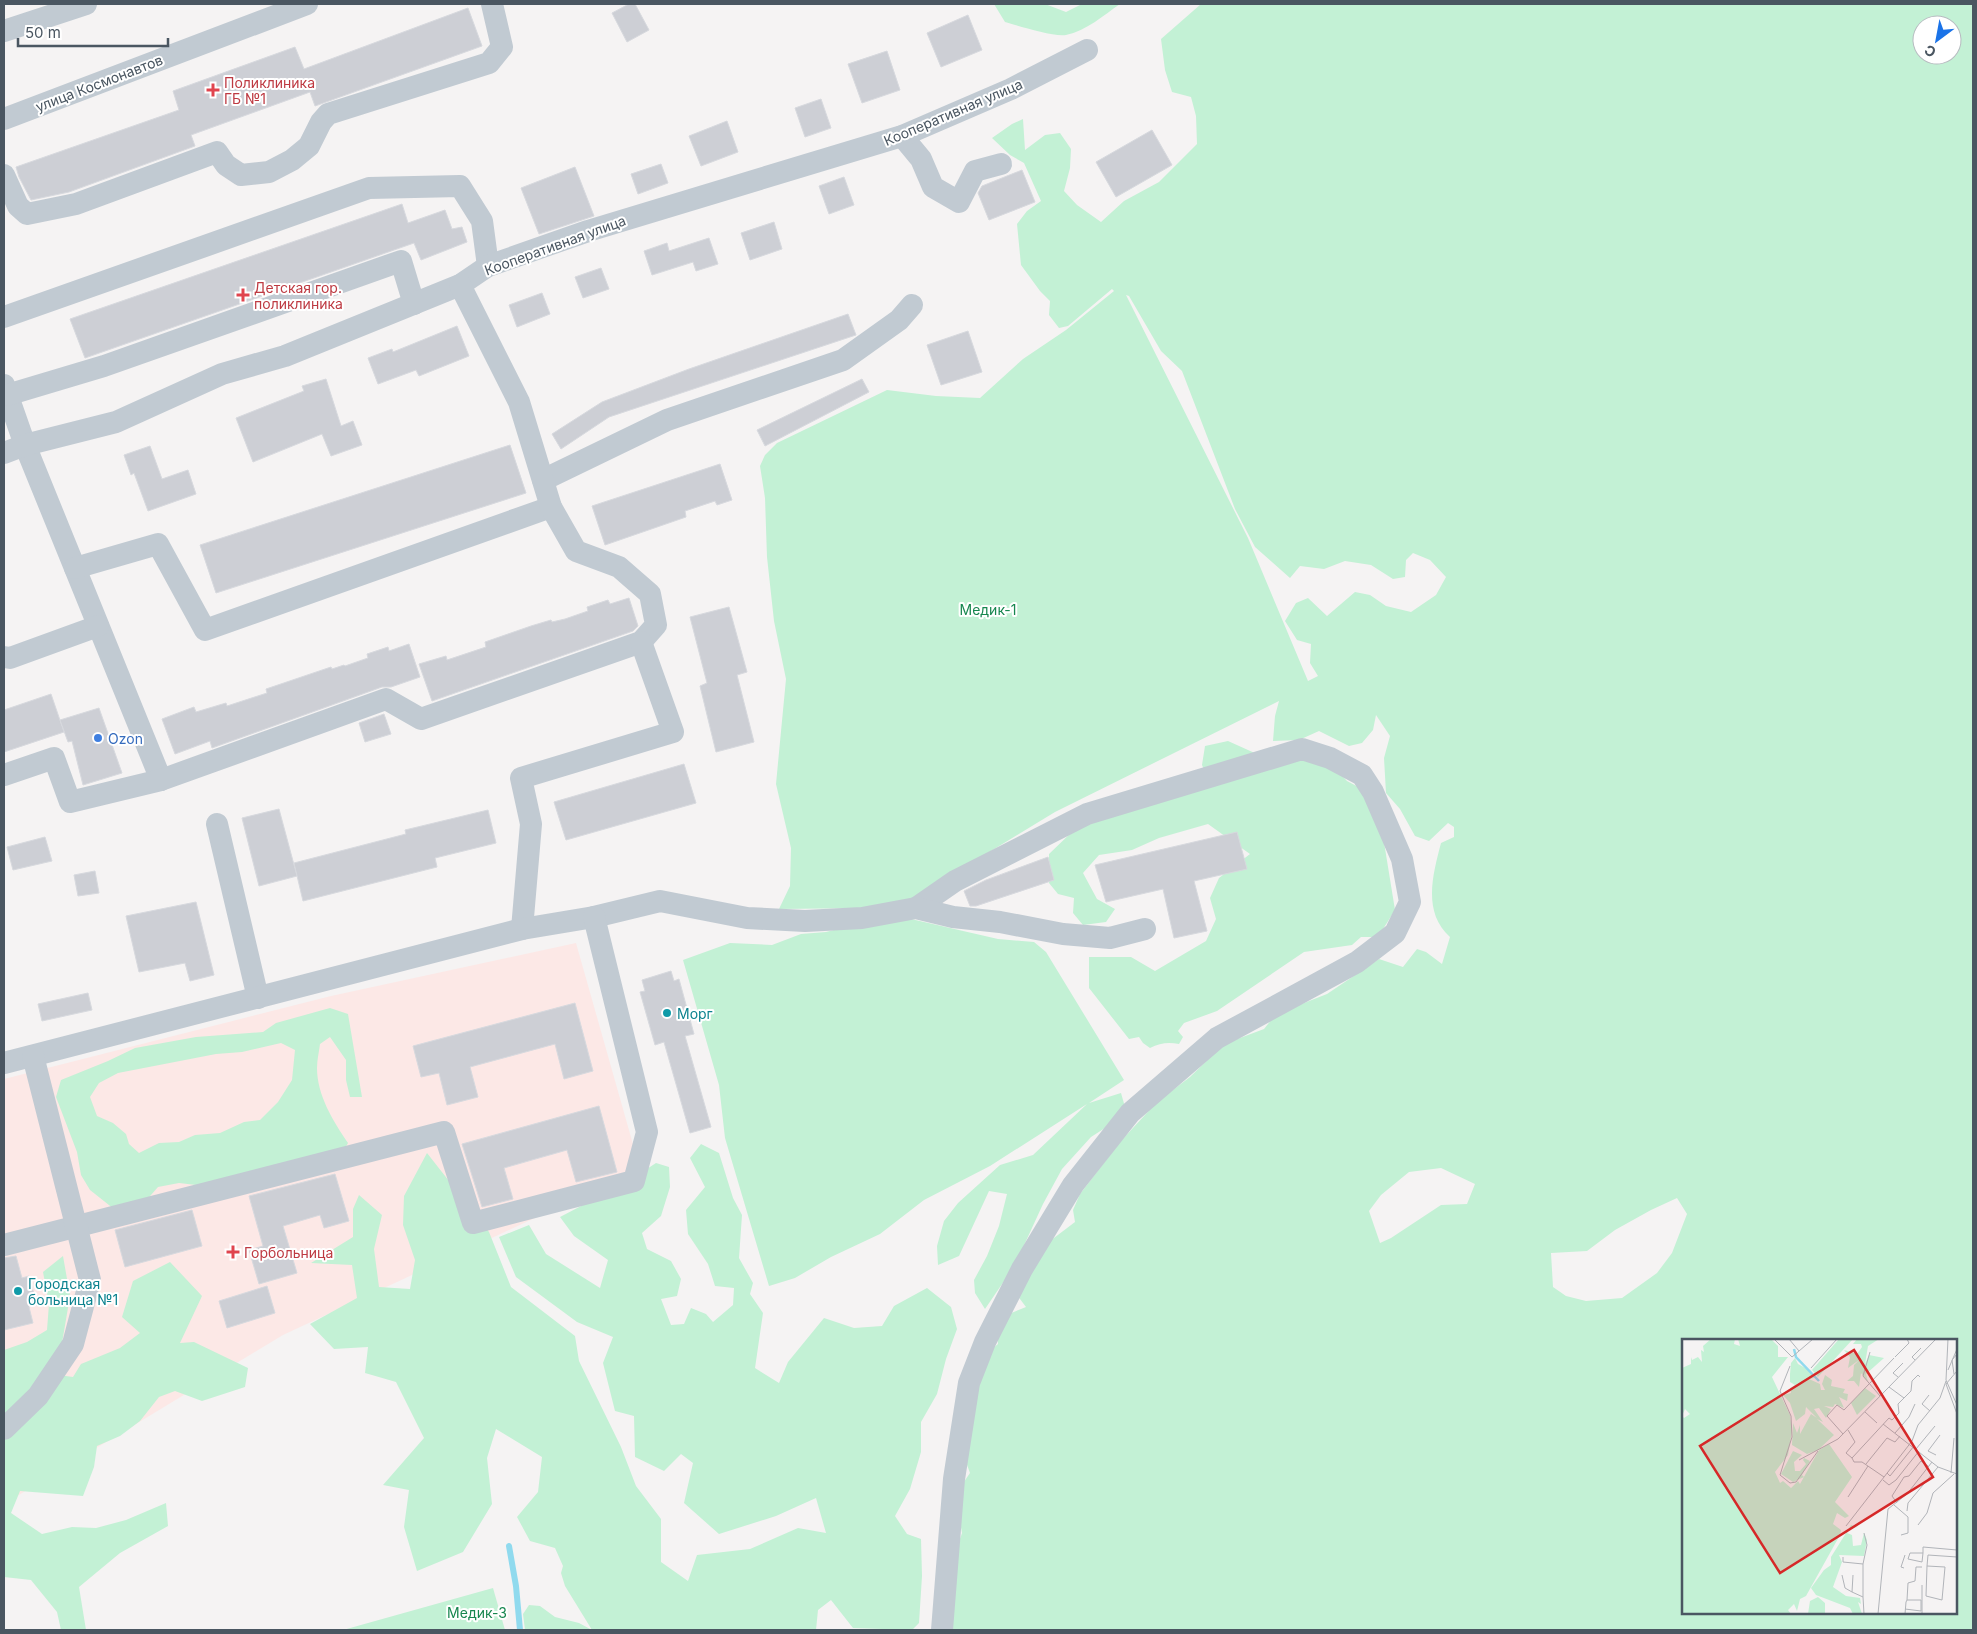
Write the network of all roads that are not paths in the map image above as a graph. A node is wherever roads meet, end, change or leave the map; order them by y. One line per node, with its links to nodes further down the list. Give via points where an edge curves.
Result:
1 (86, 4): 4 (street)
2 (307, 4): 6 (street, улица Космонавтов)
3 (492, 4): 9 (street, via 502,47 489,63 328,114 320,122 309,146 269,172 241,175 226,165 216,152 76,204 26,214 18,206)
4 (4, 31)
5 (1087, 50): 7 (street, Кооперативная улица, via 1011,89)
6 (4, 119)
7 (902, 136): 8 (street, via 921,159 933,187 959,202 976,171); 10 (street, Кооперативная улица, via 588,231)
8 (1001, 164)
9 (4, 175)
10 (488, 266): 11 (street, Кооперативная улица); 14 (street, via 482,221 460,186 369,188)
11 (460, 285): 12 (street, Кооперативная улица); 18 (street, via 519,402)
12 (414, 304): 15 (street, via 401,261 104,366); 16 (street, Кооперативная улица, via 285,356 222,374 116,422)
13 (912, 305): 18 (street, via 899,320 843,360 667,420)
14 (4, 317)
15 (6, 390): 16 (street)
16 (25, 445): 17 (street, Кооперативная улица); 20 (street)
17 (4, 453)
18 (543, 480): 19 (street)
19 (552, 507): 20 (street, via 205,630 158,544); 22 (street, via 576,551 619,567 650,594 656,625)
20 (75, 568): 21 (street)
21 (98, 626): 23 (street, via 10,658); 25 (street)
22 (641, 642): 25 (street, via 421,719 386,698); 29 (street, via 673,732 521,778 531,824)
23 (4, 657)
24 (4, 775): 25 (street, via 54,758 70,802)
25 (161, 780)
26 (217, 824): 31 (street)
27 (916, 908): 28 (street, via 862,918 805,921 747,918 660,901); 30 (street, via 1063,934 1110,938); 37 (street, via 955,882 1087,814 1302,749 1330,758 1362,775 1373,792 1402,860 1410,902 1395,933 1357,962 1217,1038 1130,1113 1073,1185 1022,1269 985,1342 969,1383 954,1479)
28 (594, 917): 29 (street); 34 (street, via 647,1132 634,1181 473,1223 444,1132)
29 (522, 929): 31 (street)
30 (1145, 929)
31 (258, 998): 32 (street)
32 (33, 1056): 33 (street); 34 (street)
33 (4, 1063)
34 (77, 1226): 35 (street); 36 (street, via 90,1280 73,1344 38,1396)
35 (4, 1245)
36 (4, 1430)
37 (942, 1630)

